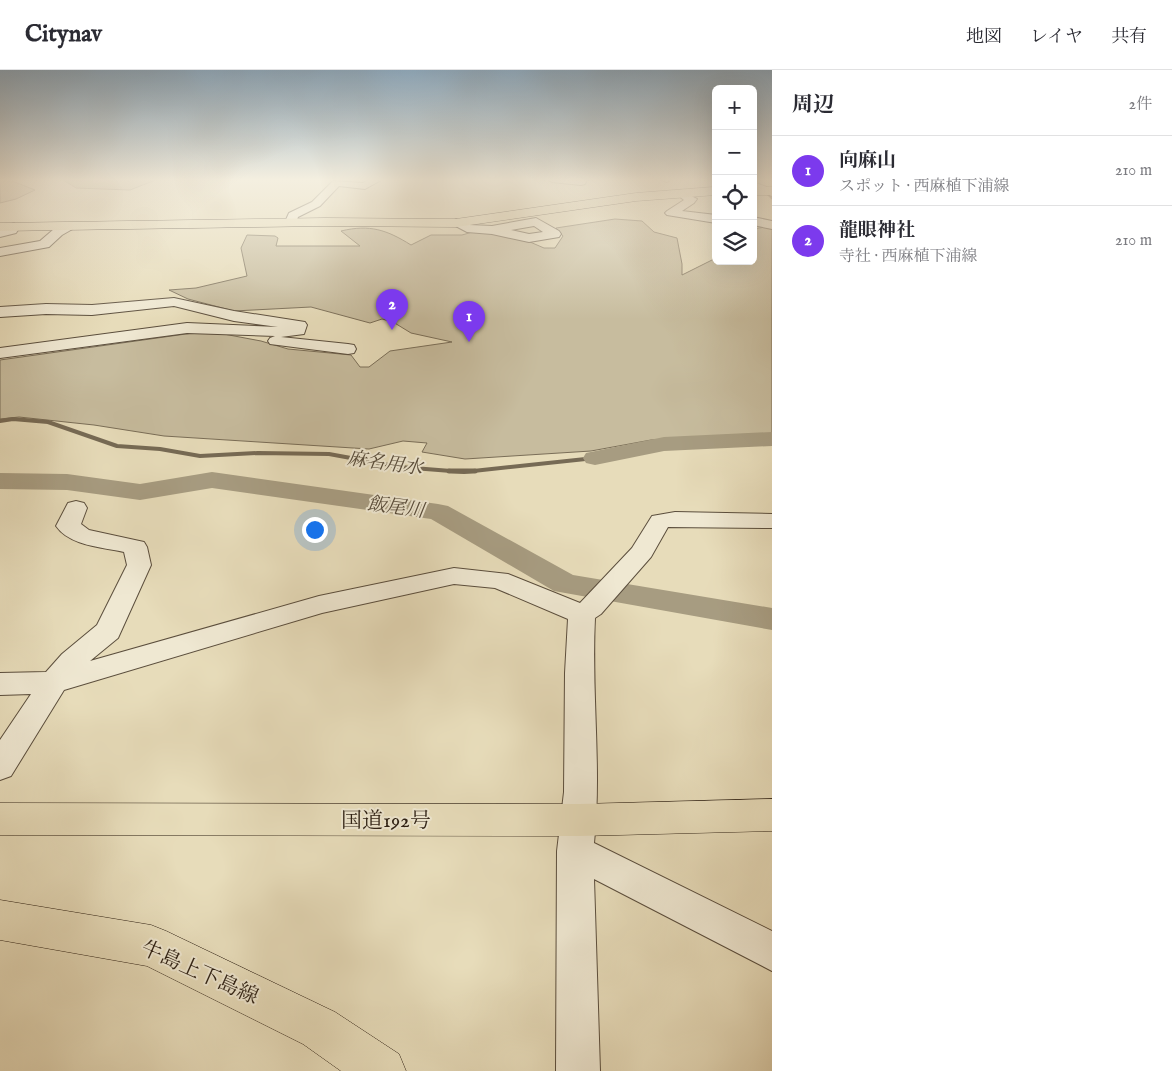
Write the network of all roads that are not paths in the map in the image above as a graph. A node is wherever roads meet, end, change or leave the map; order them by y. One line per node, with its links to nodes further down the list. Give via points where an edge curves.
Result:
1 (127, 226): 7 (main road)
2 (462, 226): 8 (street)
3 (516, 226): 8 (street)
4 (542, 226): 8 (street, via 555,234 529,238)
5 (0, 227): 6 (main road)
6 (14, 227): 7 (main road); 9 (street)
7 (70, 227): 10 (street, via 44,244)
8 (492, 230)
9 (0, 233)
10 (0, 252)
11 (0, 312): 12 (street, via 92,310 174,302 234,316 299,325 298,331 286,332)
12 (231, 330): 13 (street, via 252,337); 14 (street, via 187,328)
13 (348, 349)
14 (0, 353)
15 (76, 508): 18 (street, via 68,526 81,535 135,547 140,565 108,631 72,661)
16 (772, 521): 17 (street, via 674,519 660,522 638,557)
17 (587, 611): 18 (street, via 499,580 454,576 319,605); 23 (street, via 579,644)
18 (54, 682): 19 (street); 20 (street)
19 (0, 684)
20 (0, 768)
21 (772, 815): 23 (main road, 国道192号)
22 (0, 819): 23 (main road, 国道192号)
23 (578, 836): 25 (street); 27 (street)
24 (0, 920): 26 (main road, 牛島上下島線, via 151,946 319,1028)
25 (772, 952)
26 (382, 1071)
27 (578, 1071)

